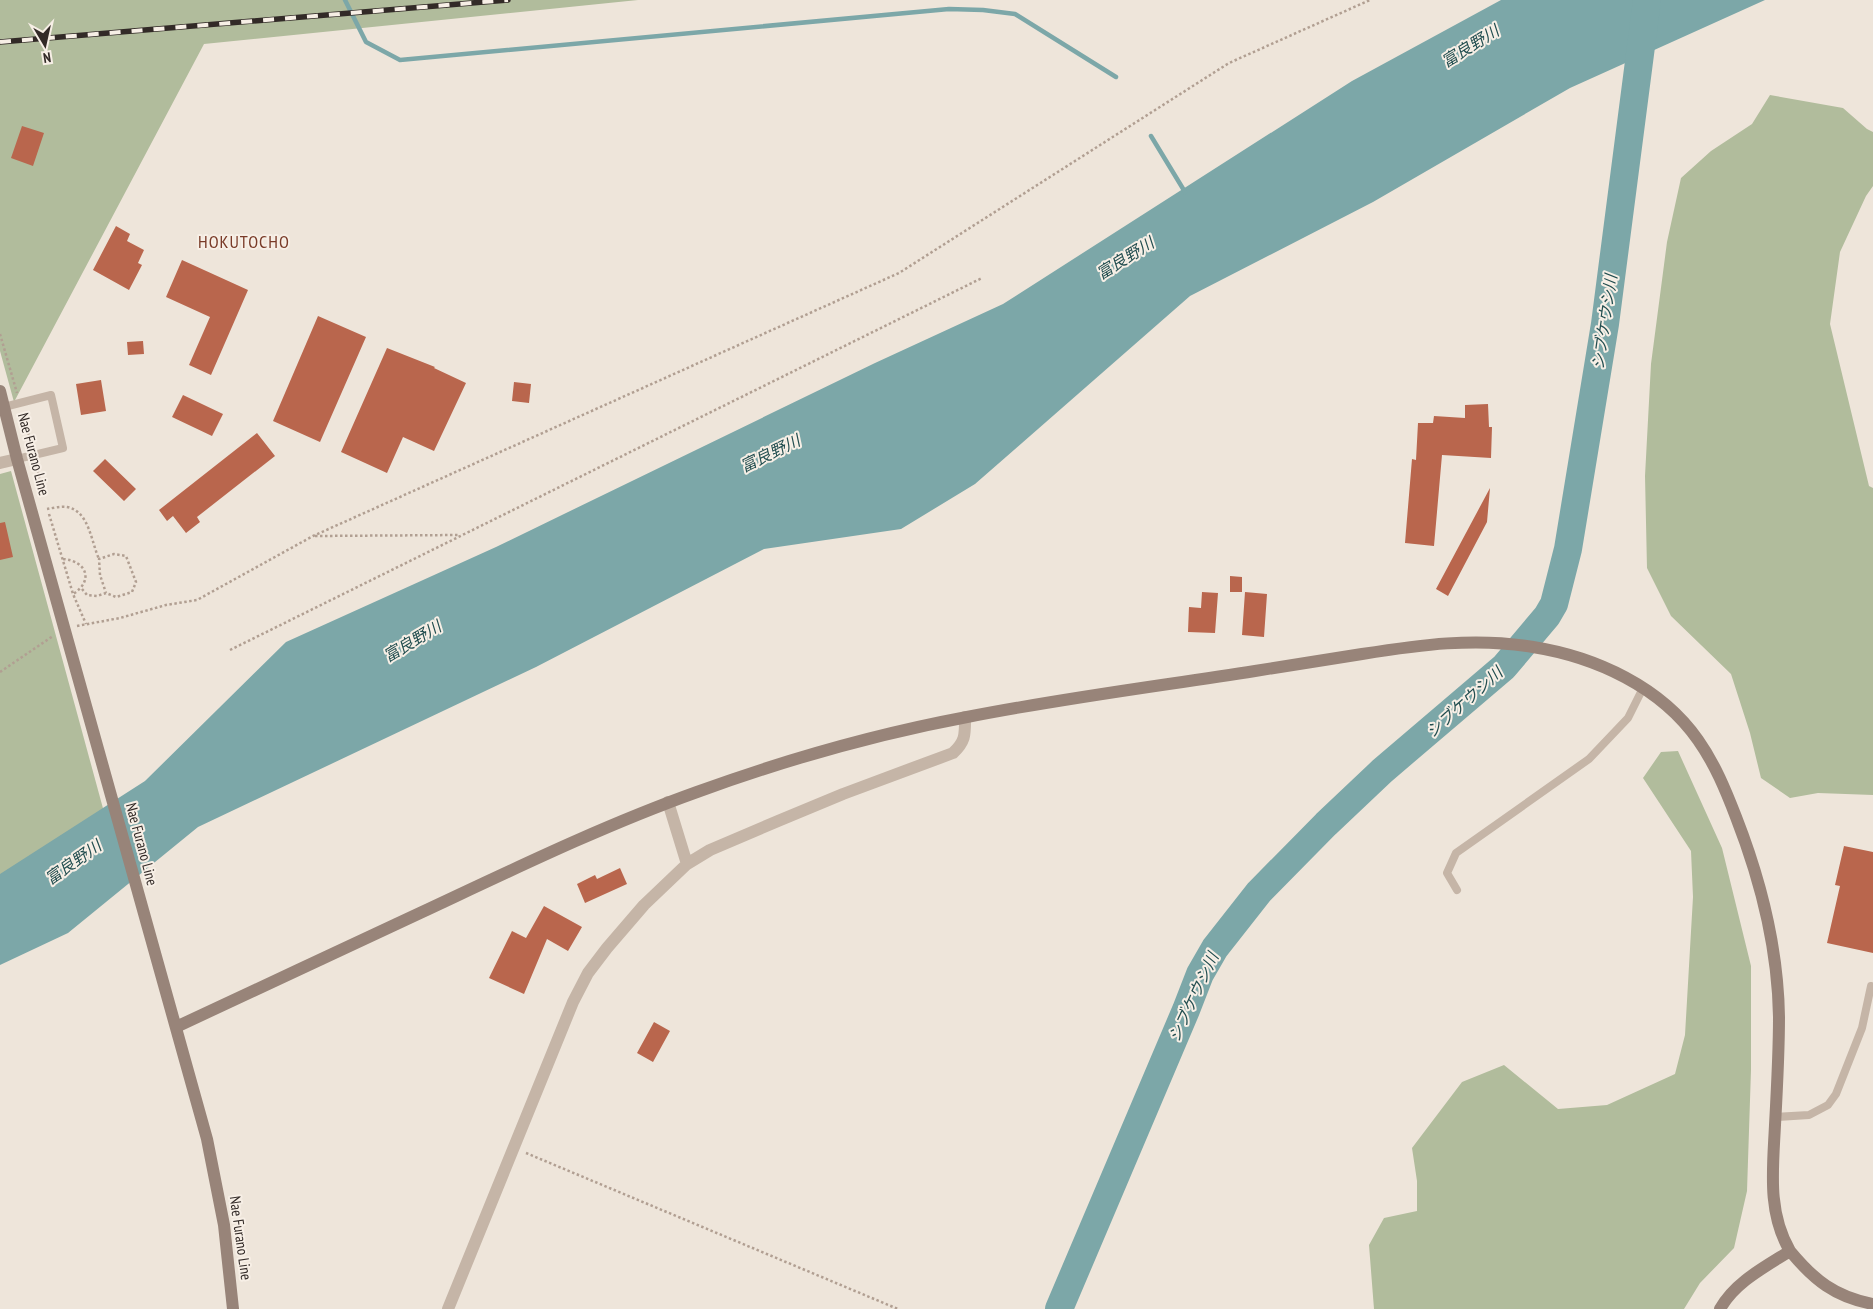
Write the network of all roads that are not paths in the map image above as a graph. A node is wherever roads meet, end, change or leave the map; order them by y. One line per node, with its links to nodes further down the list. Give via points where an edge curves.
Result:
1 (0, 391): 2 (street, Nae Furano Line)
2 (4, 407): 3 (street, Nae Furano Line); 3 (lane, via 51,395 63,448)
3 (17, 459): 4 (street); 11 (street, Nae Furano Line)
4 (0, 463)
5 (1643, 688): 6 (street, via 1579,658 1530,646 1461,642); 9 (lane, via 1628,718 1589,759 1456,853 1447,873); 12 (street, via 1682,719 1705,750 1730,803 1754,868 1770,931 1777,985)
6 (964, 717): 7 (street, via 773,766); 8 (street, via 962,745 953,754 778,821 710,850)
7 (668, 802): 8 (street); 11 (street, via 581,837)
8 (687, 864): 16 (street, via 644,905 588,973 573,1002)
9 (1457, 890)
10 (1871, 986): 12 (lane, via 1862,1028 1836,1094 1828,1105 1809,1115)
11 (176, 1027): 15 (street, Nae Furano Line, via 218,1188)
12 (1776, 1117): 13 (street, via 1773,1194 1778,1228)
13 (1790, 1251): 14 (street, via 1819,1282 1838,1293); 17 (street, via 1741,1284)
14 (1873, 1304)
15 (234, 1309)
16 (448, 1309)
17 (1720, 1309)

